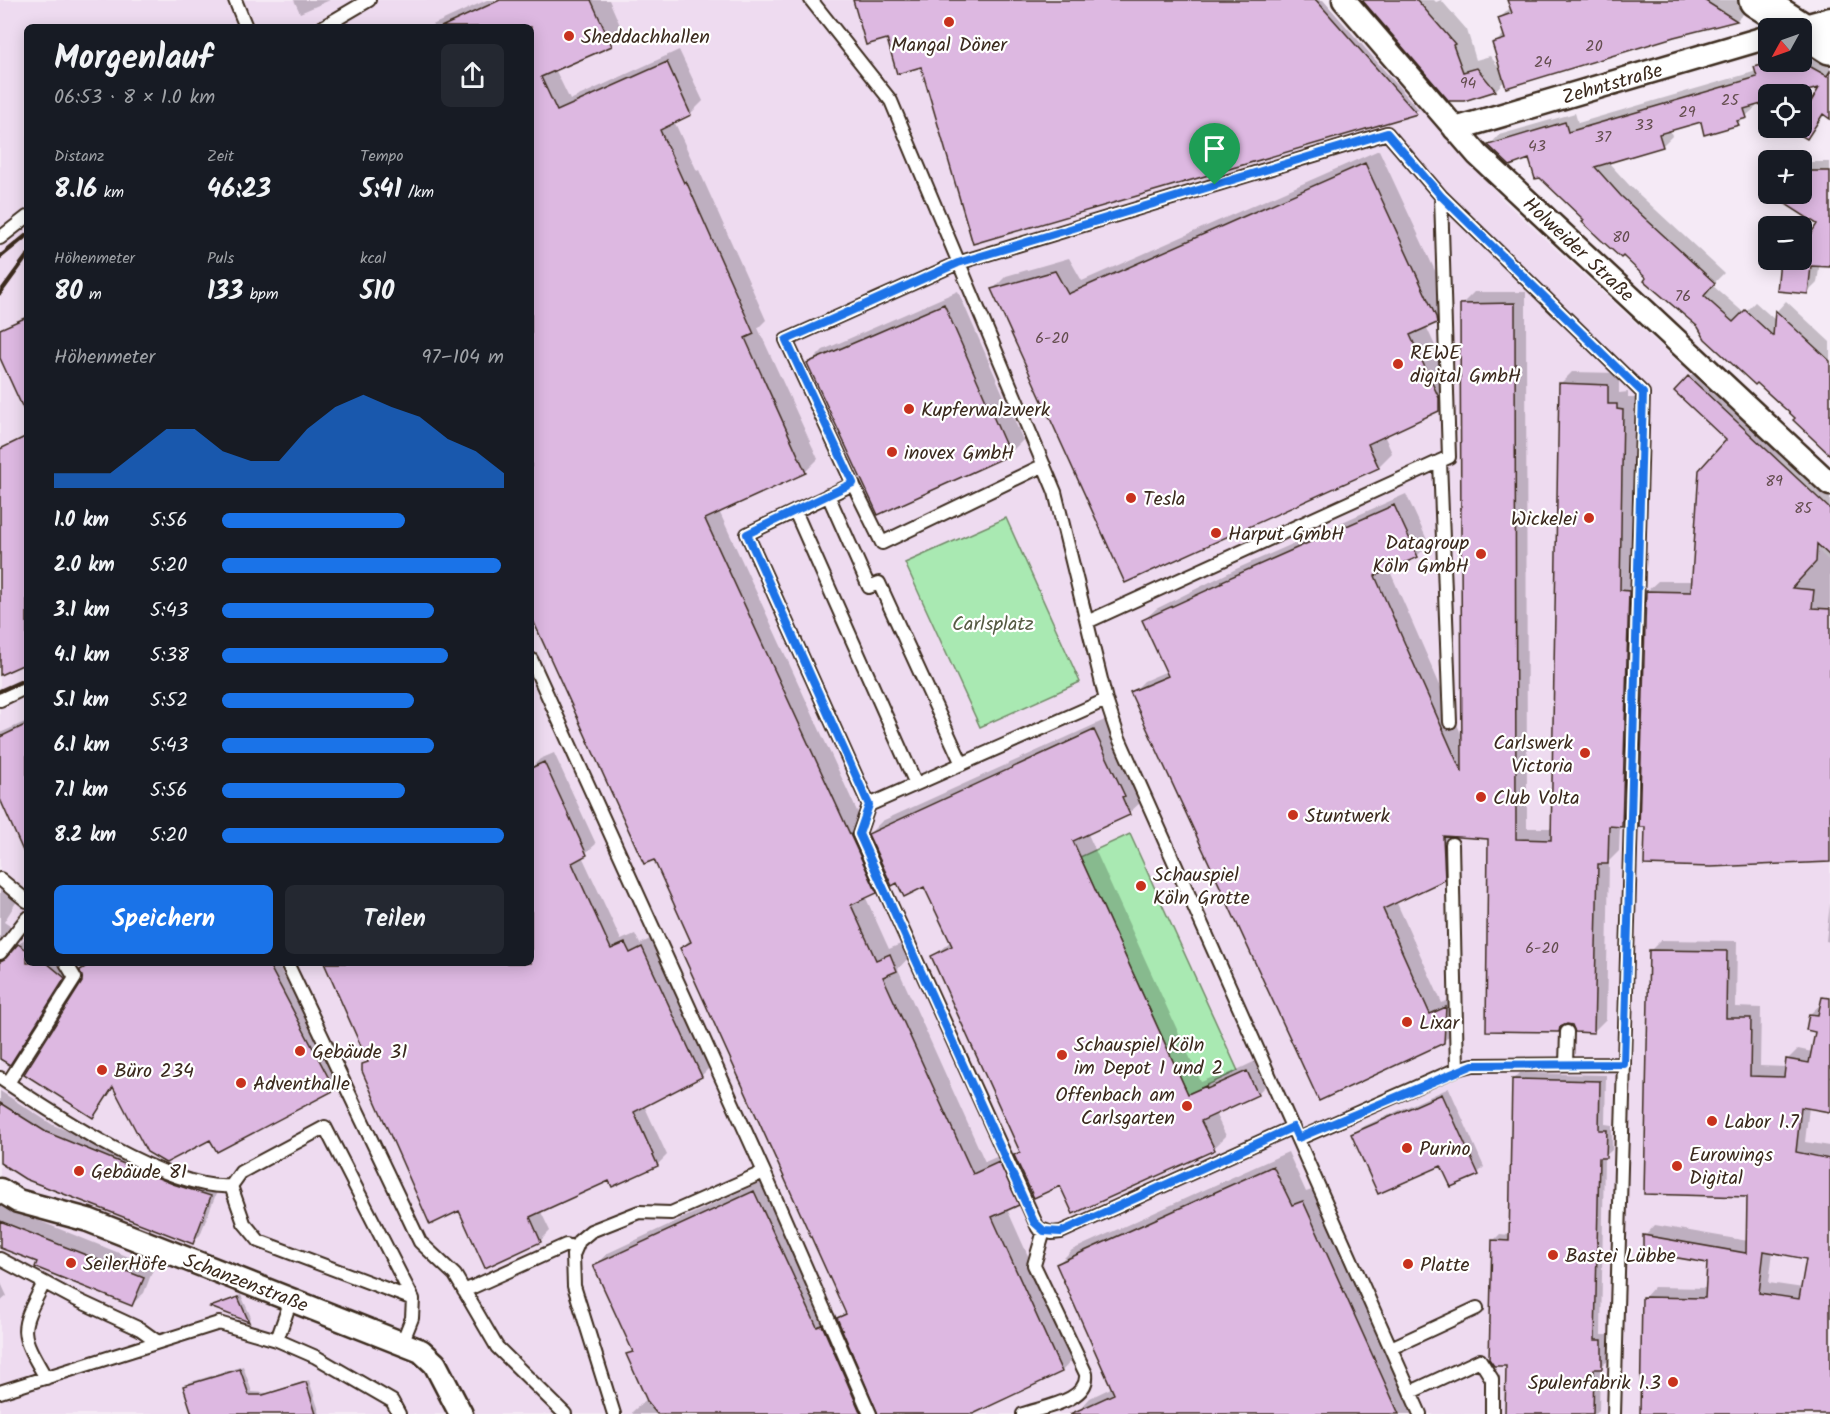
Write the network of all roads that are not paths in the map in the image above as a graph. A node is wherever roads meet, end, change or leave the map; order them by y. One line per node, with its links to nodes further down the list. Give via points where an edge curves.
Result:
1 (235, 0): 7 (lane)
2 (369, 0): 8 (lane)
3 (811, 0): 16 (lane, via 891,101)
4 (1344, 0): 12 (street, Holweider Straße)
5 (1756, 0): 6 (main road)
6 (1794, 18)
7 (245, 24)
8 (328, 24)
9 (1812, 28): 11 (main road)
10 (1758, 40): 12 (street, Zehntstraße)
11 (1830, 47)
12 (1455, 129): 20 (street, Holweider Straße, via 1478,155)
13 (1441, 196): 16 (lane, via 1387,133); 17 (lane, via 1449,457); 41 (lane, via 1643,393)
14 (24, 219): 15 (lane)
15 (0, 238)
16 (958, 263): 18 (lane); 19 (lane, via 786,340)
17 (1440, 461): 23 (lane); 28 (lane)
18 (1044, 465): 19 (lane, via 882,543); 23 (lane, via 1055,492)
19 (853, 483): 21 (lane)
20 (1830, 484)
21 (828, 495): 22 (lane); 29 (lane, via 870,587 879,583)
22 (795, 511): 30 (lane); 31 (lane, via 747,534)
23 (1088, 622): 27 (lane)
24 (534, 666): 45 (lane)
25 (24, 688): 26 (lane)
26 (0, 700)
27 (1106, 700): 29 (lane); 44 (lane, via 1127,756)
28 (1450, 722)
29 (962, 764): 30 (lane)
30 (916, 784): 31 (lane)
31 (869, 805): 48 (lane, via 859,834 1034,1222)
32 (1452, 844): 42 (lane)
33 (0, 879): 34 (lane)
34 (24, 899)
35 (24, 922): 36 (lane)
36 (0, 953)
37 (68, 966): 43 (lane, via 75,978)
38 (288, 966): 52 (lane, via 420,1242 455,1275)
39 (1567, 1032): 40 (lane)
40 (1566, 1064): 41 (lane); 42 (lane, via 1473,1065)
41 (1624, 1064): 71 (lane)
42 (1457, 1069): 44 (lane)
43 (4, 1081): 46 (lane, via 101,1143 213,1187)
44 (1296, 1133): 48 (lane, via 1226,1157 1061,1232); 59 (lane)
45 (764, 1172): 49 (lane, via 671,1213 639,1212 591,1231); 67 (lane)
46 (231, 1186): 53 (lane, via 244,1223 259,1241); 53 (lane, via 241,1172 325,1127)
47 (0, 1190): 54 (street, Schanzenstraße, via 18,1201 88,1220)
48 (1044, 1231): 68 (lane, via 1034,1265 1087,1381 1078,1394)
49 (576, 1248): 52 (lane, via 566,1245); 66 (lane, via 571,1271 574,1286)
50 (0, 1259): 51 (lane)
51 (44, 1283): 57 (lane, via 140,1329); 60 (lane, via 23,1323 25,1342)
52 (464, 1291): 65 (lane, via 497,1347)
53 (413, 1299): 58 (lane, via 412,1318)
54 (291, 1300): 56 (lane); 58 (street, Schanzenstraße)
55 (1477, 1308): 59 (lane)
56 (277, 1340): 57 (lane, via 219,1323); 63 (lane, via 316,1357 392,1401)
57 (158, 1342): 60 (lane)
58 (402, 1343): 64 (street, Schanzenstraße, via 420,1350 435,1364)
59 (1391, 1348): 62 (lane)
60 (46, 1377): 61 (lane)
61 (0, 1392)
62 (1411, 1392): 69 (lane); 70 (lane, via 1480,1360 1492,1379)
63 (399, 1414)
64 (461, 1414)
65 (566, 1414)
66 (615, 1414)
67 (870, 1414)
68 (1023, 1414)
69 (1420, 1414)
70 (1492, 1414)
71 (1614, 1414)

